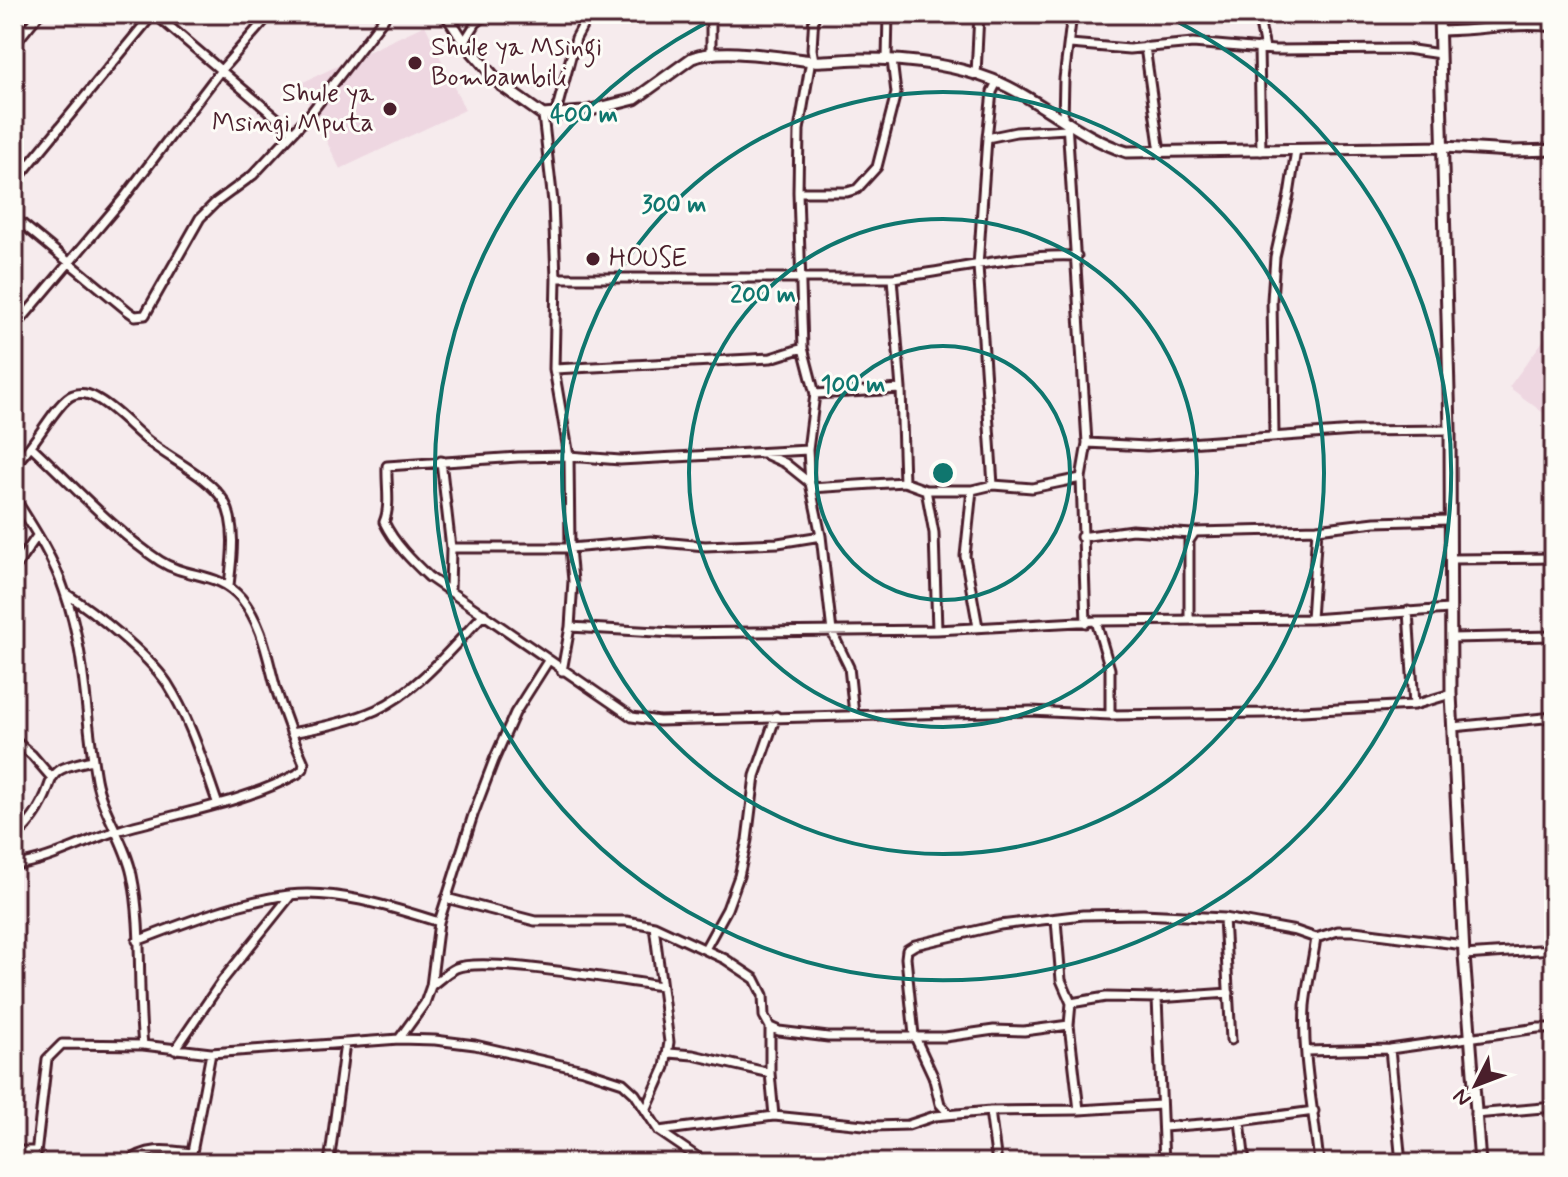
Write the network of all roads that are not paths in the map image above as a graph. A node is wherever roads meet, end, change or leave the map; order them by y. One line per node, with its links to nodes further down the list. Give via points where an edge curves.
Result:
1 (39, 14): 19 (street)
2 (154, 14): 26 (street); 39 (street)
3 (270, 14): 26 (street)
4 (387, 14): 32 (street)
5 (446, 14): 17 (street)
6 (487, 14): 17 (street)
7 (589, 14): 30 (street, via 576,38)
8 (711, 14): 22 (street)
9 (814, 14): 25 (street)
10 (888, 14): 24 (street)
11 (979, 14): 27 (street)
12 (1072, 14): 18 (street)
13 (1258, 14): 21 (street)
14 (1439, 14): 16 (street)
15 (1554, 27): 16 (street)
16 (1439, 31): 23 (street)
17 (464, 42): 29 (street, via 502,86)
18 (1070, 44): 20 (street); 31 (street, via 1064,79)
19 (14, 45)
20 (1145, 47): 21 (street, via 1193,43); 38 (street)
21 (1262, 48): 23 (street); 37 (street)
22 (711, 53): 25 (street); 30 (street, via 682,64 635,99)
23 (1440, 54): 34 (street)
24 (889, 59): 25 (street); 27 (street); 40 (street, via 896,93 877,167 857,189)
25 (812, 60): 40 (street, via 799,130)
26 (221, 70): 32 (street); 43 (street)
27 (976, 74): 28 (street)
28 (997, 82): 31 (street); 33 (street)
29 (543, 115): 30 (street); 46 (street)
30 (555, 116)
31 (1066, 124): 33 (street); 38 (street, via 1127,152); 42 (street)
32 (293, 132): 43 (street, via 253,175 200,218 145,315 135,316)
33 (987, 138): 44 (street)
34 (1444, 147): 35 (street); 36 (street); 53 (street)
35 (1296, 150): 37 (street); 54 (street, via 1274,268)
36 (1554, 150)
37 (1261, 151): 38 (street)
38 (1160, 152)
39 (14, 183)
40 (798, 192): 45 (street)
41 (14, 217): 43 (street)
42 (1077, 256): 44 (street, via 1024,256); 55 (street)
43 (69, 261): 48 (street)
44 (978, 266): 47 (street); 65 (street)
45 (801, 276): 46 (street); 47 (street); 49 (street)
46 (556, 278): 50 (street)
47 (892, 278): 51 (street)
48 (14, 328)
49 (803, 348): 50 (street, via 771,358); 52 (street)
50 (554, 369): 59 (street)
51 (901, 389): 52 (street); 63 (street)
52 (815, 394): 57 (street)
53 (1450, 430): 54 (street); 69 (street)
54 (1274, 435): 55 (street, via 1147,446)
55 (1087, 443): 62 (street)
56 (32, 447): 61 (street); 80 (street, via 163,563); 80 (street, via 67,397 88,394 100,400 215,489 225,503 232,538)
57 (808, 450): 58 (street); 64 (street)
58 (751, 453): 59 (street, via 620,460); 64 (street, via 785,463)
59 (569, 456): 60 (street); 76 (street)
60 (441, 461): 75 (street); 81 (street, via 387,466 389,512 384,522 411,560)
61 (14, 464)
62 (1081, 478): 65 (street, via 1032,488); 74 (street)
63 (904, 482): 64 (street); 66 (street)
64 (810, 485): 73 (street)
65 (993, 485): 67 (street)
66 (926, 490): 67 (street); 92 (street, via 934,533)
67 (972, 490): 91 (street, via 965,556)
68 (14, 497): 72 (street)
69 (1449, 520): 70 (street); 78 (street)
70 (1317, 529): 71 (street); 87 (street)
71 (1192, 534): 74 (street, via 1132,530); 86 (street)
72 (37, 536): 79 (street); 82 (street)
73 (821, 536): 76 (street, via 778,543 705,546 651,541); 93 (street)
74 (1081, 537): 89 (street)
75 (451, 548): 76 (street); 81 (street)
76 (570, 548): 90 (street)
77 (1554, 558): 78 (street)
78 (1451, 559): 83 (street)
79 (14, 569)
80 (229, 585): 105 (street, via 262,634)
81 (450, 592): 85 (street)
82 (65, 593): 107 (street); 109 (street, via 132,646 166,682)
83 (1449, 609): 84 (street); 95 (street)
84 (1408, 611): 87 (street); 99 (street)
85 (484, 614): 96 (street); 105 (street, via 399,697 350,719)
86 (1189, 619): 87 (street); 88 (street)
87 (1311, 619)
88 (1096, 621): 89 (street); 101 (street, via 1110,669)
89 (1086, 623): 91 (street)
90 (570, 627): 93 (street, via 674,633); 97 (street)
91 (978, 627): 92 (street)
92 (937, 630): 93 (street)
93 (832, 632): 100 (street, via 849,667)
94 (1554, 636): 95 (street)
95 (1451, 638): 98 (street)
96 (548, 661): 97 (street); 114 (street, via 515,713 494,760)
97 (562, 671): 102 (street, via 632,717 659,721)
98 (1451, 694): 99 (street); 104 (street)
99 (1414, 705): 101 (street)
100 (854, 714): 101 (street); 102 (street)
101 (1110, 715)
102 (776, 716): 121 (street, via 755,776 739,876)
103 (1554, 717): 104 (street)
104 (1453, 727): 123 (street)
105 (291, 733): 109 (street, via 303,769 258,791)
106 (14, 740): 108 (street)
107 (93, 760): 108 (street, via 67,765); 110 (street, via 97,784)
108 (51, 777): 111 (street, via 34,817)
109 (217, 802): 110 (street)
110 (118, 830): 112 (street); 120 (street, via 136,894)
111 (14, 841)
112 (14, 865)
113 (291, 895): 117 (street, via 385,905); 120 (street, via 214,913); 139 (street)
114 (446, 898): 117 (street); 118 (street, via 535,921)
115 (1224, 918): 116 (street, via 1143,914); 119 (street); 126 (street)
116 (1056, 920): 128 (street, via 1061,980); 132 (street, via 1000,925 910,947 906,958)
117 (439, 922): 124 (street)
118 (654, 926): 121 (street); 125 (street)
119 (1316, 938): 123 (street, via 1354,931); 140 (street, via 1305,1003)
120 (137, 941): 137 (street)
121 (705, 949): 130 (street, via 755,979)
122 (1554, 949): 123 (street)
123 (1464, 950): 133 (street)
124 (431, 986): 125 (street, via 472,964); 134 (street)
125 (661, 986): 142 (street)
126 (1229, 993): 127 (street); 135 (street)
127 (1157, 998): 128 (street); 144 (street)
128 (1071, 1003): 129 (street)
129 (1069, 1025): 132 (street); 147 (street)
130 (770, 1027): 132 (street, via 828,1037); 143 (street)
131 (1554, 1028): 133 (street)
132 (914, 1035): 150 (street, via 940,1104)
133 (1470, 1037): 138 (street); 151 (street)
134 (399, 1039): 136 (street); 146 (street, via 475,1045 606,1077 623,1083)
135 (1231, 1040)
136 (345, 1043): 141 (street); 162 (street)
137 (143, 1045): 139 (street); 157 (street, via 62,1044 53,1051 47,1059)
138 (1390, 1049): 140 (street); 168 (street)
139 (175, 1050): 141 (street)
140 (1306, 1051): 149 (street)
141 (211, 1053): 158 (street)
142 (669, 1053): 143 (street); 146 (street)
143 (770, 1073): 152 (street)
144 (1161, 1105): 147 (street); 154 (street)
145 (1554, 1107): 151 (street)
146 (646, 1110): 155 (street)
147 (1079, 1110): 148 (street)
148 (990, 1111): 150 (street); 164 (street)
149 (1314, 1111): 153 (street); 167 (street)
150 (949, 1114): 152 (street, via 908,1125 874,1126)
151 (1475, 1114): 169 (street)
152 (774, 1116): 155 (street)
153 (1240, 1121): 154 (street); 166 (street)
154 (1164, 1127): 165 (street)
155 (659, 1131): 163 (street)
156 (14, 1151): 157 (street)
157 (36, 1151): 159 (street)
158 (192, 1153): 160 (street, via 158,1149); 161 (street)
159 (35, 1163)
160 (127, 1163)
161 (190, 1163)
162 (329, 1163)
163 (706, 1163)
164 (997, 1163)
165 (1164, 1163)
166 (1245, 1163)
167 (1319, 1163)
168 (1401, 1163)
169 (1480, 1163)

